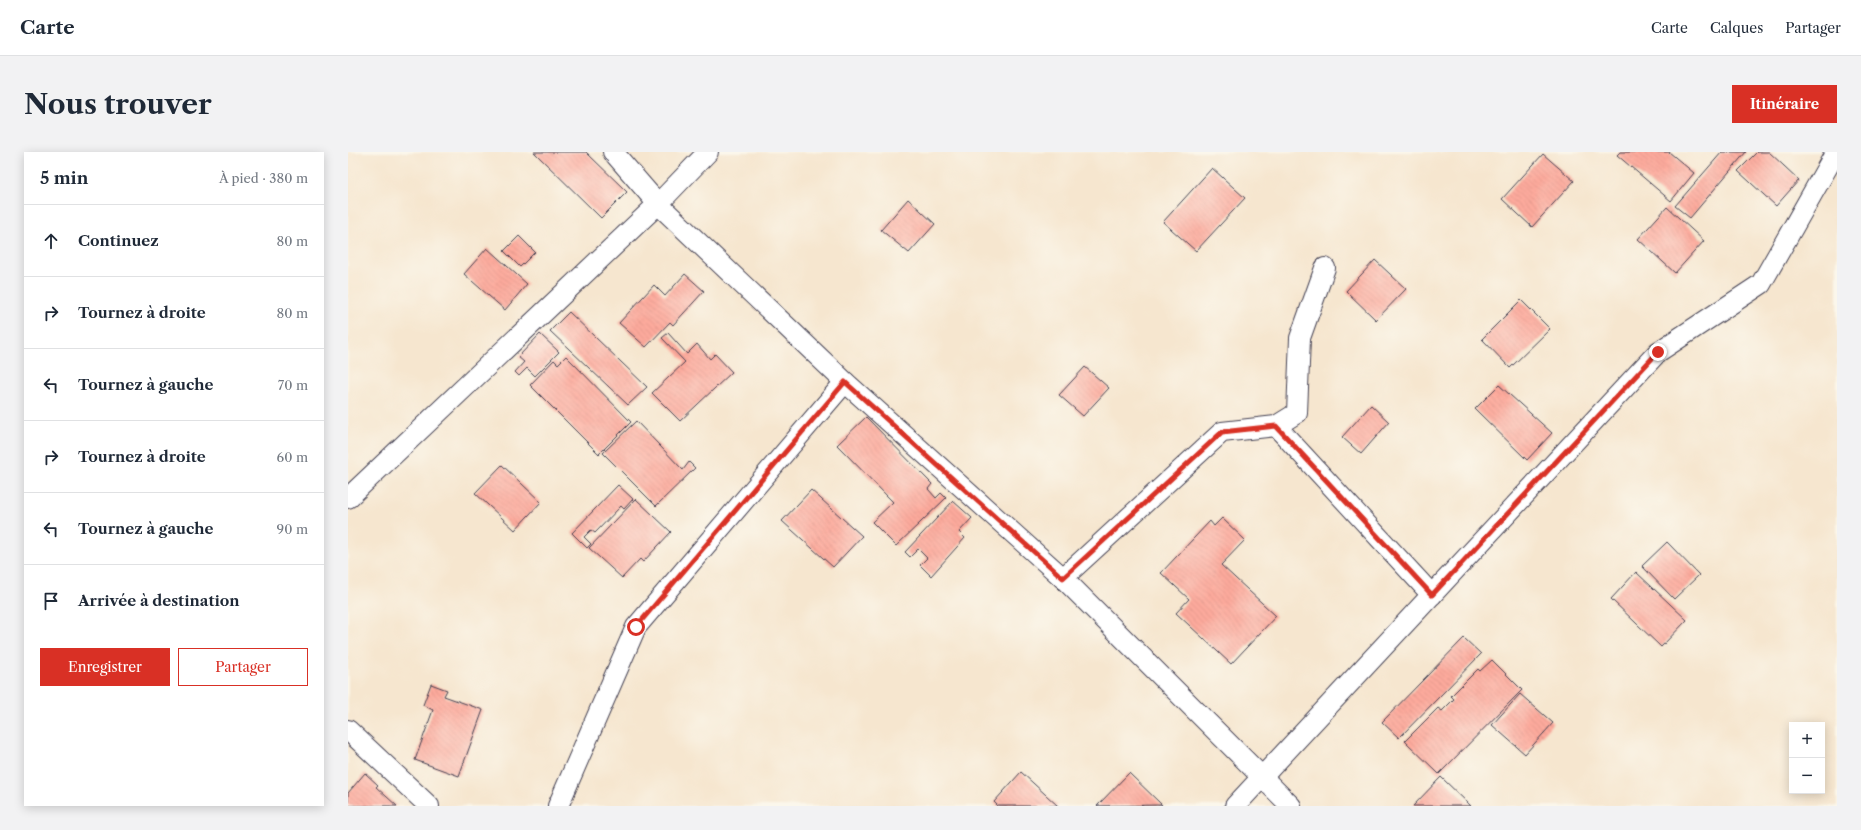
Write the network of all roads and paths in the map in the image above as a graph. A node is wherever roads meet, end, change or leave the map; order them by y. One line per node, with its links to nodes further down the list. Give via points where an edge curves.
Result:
1 (613, 152): 4 (street)
2 (708, 152): 4 (street)
3 (1836, 152): 10 (street, via 1761,284 1658,352)
4 (658, 204): 6 (street); 8 (street)
5 (1324, 268): 7 (street, via 1300,338 1297,413)
6 (845, 382): 9 (street); 14 (street, via 636,627)
7 (1276, 426): 9 (street, via 1222,432); 10 (street)
8 (348, 498)
9 (1063, 578): 12 (street)
10 (1432, 595): 12 (street)
11 (348, 730): 13 (street)
12 (1261, 778): 15 (street); 16 (street)
13 (429, 806)
14 (558, 806)
15 (1235, 806)
16 (1291, 806)

